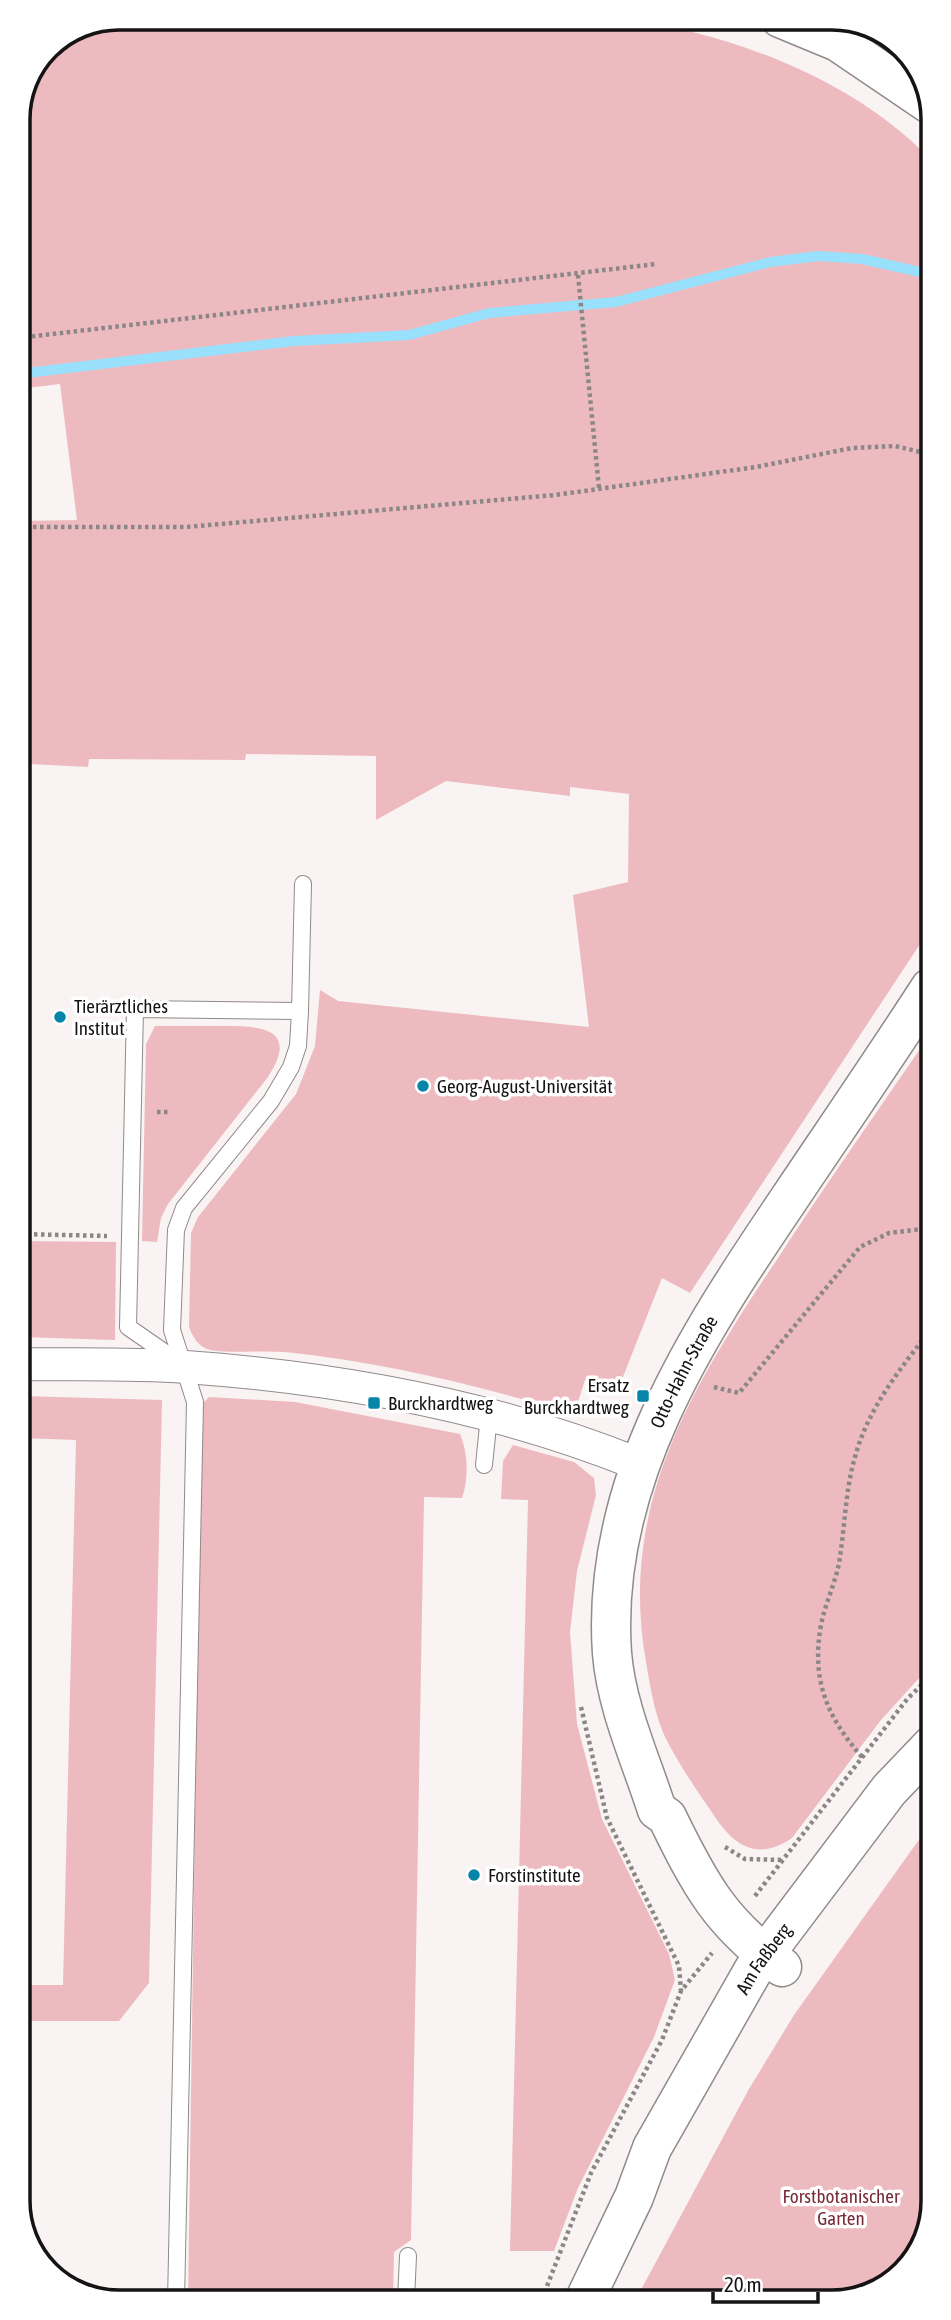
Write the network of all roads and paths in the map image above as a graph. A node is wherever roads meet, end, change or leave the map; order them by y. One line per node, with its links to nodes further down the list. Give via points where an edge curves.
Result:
1 (808, 30): 2 (street, via 838,43)
2 (919, 97)
3 (656, 264): 4 (path)
4 (578, 275): 5 (path); 7 (path)
5 (30, 337)
6 (921, 452): 7 (path, via 895,446 852,448 757,467)
7 (599, 488): 8 (path, via 186,527)
8 (30, 527)
9 (303, 884): 11 (lane)
10 (921, 1002): 20 (street, Otto-Hahn-Straße, via 710,1319)
11 (300, 1011): 17 (lane, via 298,1046 283,1085 178,1220 173,1243 172,1330); 17 (lane, via 135,1009 128,1327)
12 (921, 1229): 18 (path, via 889,1233 860,1247 739,1393)
13 (30, 1234): 14 (path)
14 (107, 1236)
15 (921, 1342): 23 (path, via 866,1423 854,1458 838,1566 821,1626 820,1681 827,1707)
16 (30, 1364): 17 (street)
17 (184, 1367): 19 (street, via 311,1379); 29 (lane, via 195,1402)
18 (702, 1384)
19 (489, 1416): 20 (street); 21 (lane)
20 (638, 1464): 26 (street, Otto-Hahn-Straße, via 620,1524 611,1587 617,1686 657,1810 667,1817 712,1903)
21 (484, 1465)
22 (921, 1686): 23 (path)
23 (862, 1758): 25 (path)
24 (921, 1767): 26 (street, Am Faßberg, via 901,1803)
25 (783, 1860)
26 (768, 1968): 32 (street, Am Faßberg, via 666,2154 634,2197)
27 (681, 1991): 31 (path, via 662,2040 591,2173)
28 (408, 2256): 30 (lane)
29 (176, 2290)
30 (406, 2290)
31 (546, 2290)
32 (589, 2290)

